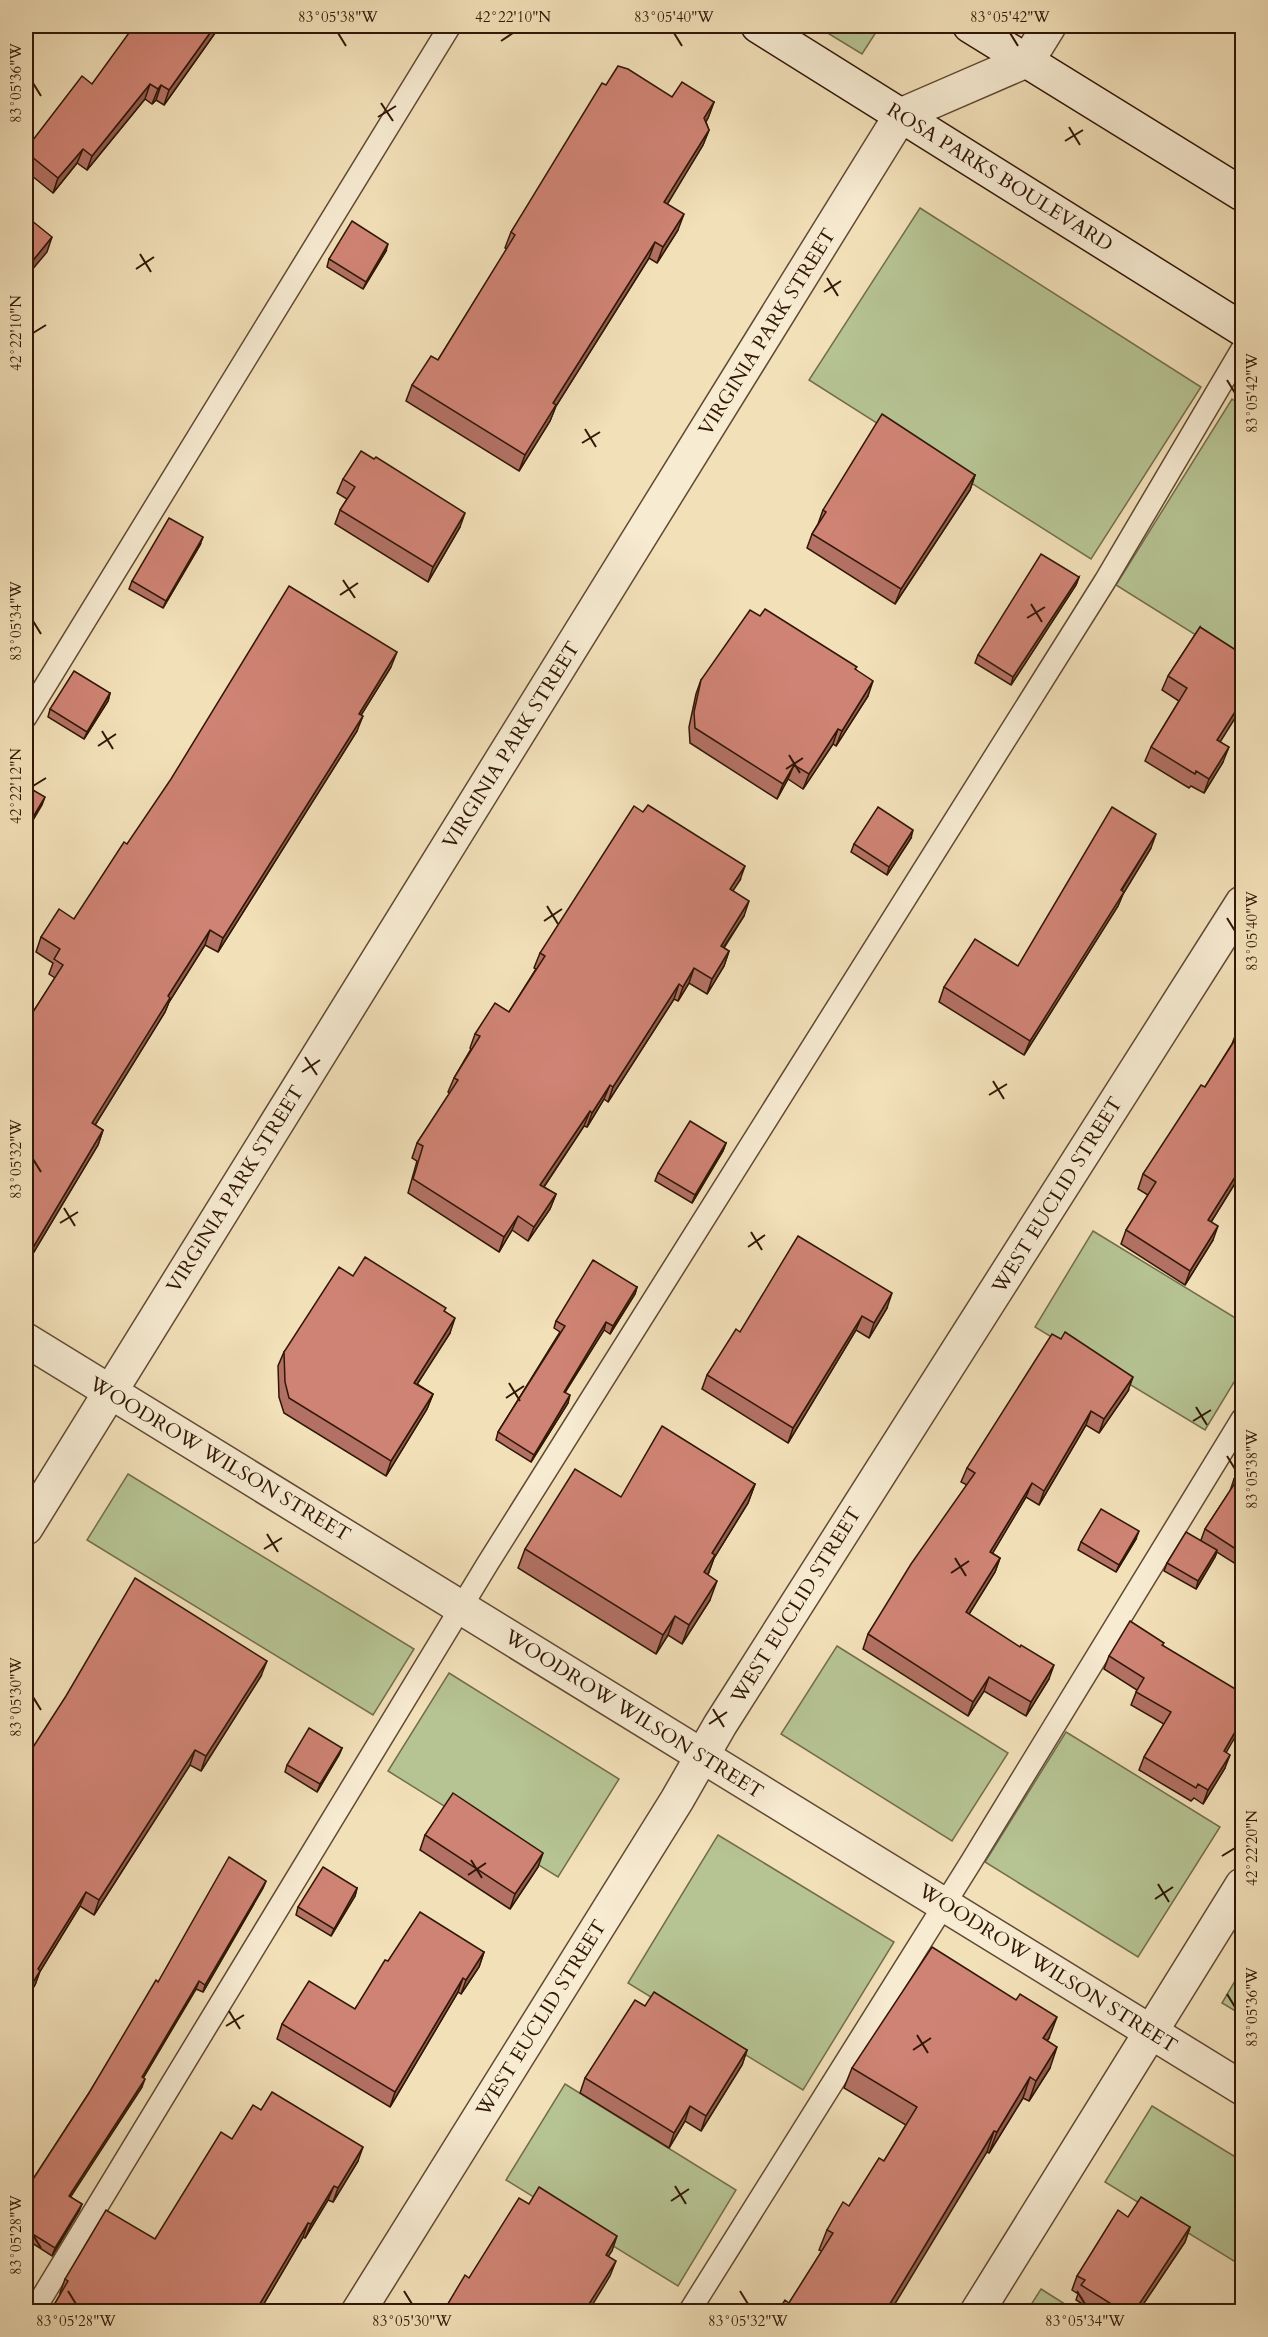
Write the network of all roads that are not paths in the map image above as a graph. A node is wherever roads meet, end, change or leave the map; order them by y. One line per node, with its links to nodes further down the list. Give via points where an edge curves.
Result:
1 (450, 26): 10 (lane)
2 (758, 26): 6 (street, ROSA PARKS BOULEVARD)
3 (970, 26): 5 (street)
4 (1049, 26): 5 (street)
5 (1028, 60): 6 (street); 7 (street)
6 (901, 115): 8 (street, ROSA PARKS BOULEVARD); 13 (street, VIRGINIA PARK STREET)
7 (1242, 194)
8 (1242, 329)
9 (1242, 349): 16 (lane, via 1105,582)
10 (26, 717)
11 (1242, 903): 17 (street, WEST EUCLID STREET)
12 (26, 1340): 13 (street, WOODROW WILSON STREET)
13 (110, 1392): 15 (street, VIRGINIA PARK STREET); 16 (street, WOODROW WILSON STREET)
14 (1242, 1419): 19 (lane)
15 (26, 1528)
16 (462, 1606): 17 (street, WOODROW WILSON STREET); 22 (lane)
17 (703, 1756): 19 (street, WOODROW WILSON STREET); 23 (street, WEST EUCLID STREET)
18 (1242, 1885): 20 (street)
19 (945, 1904): 20 (street, WOODROW WILSON STREET); 24 (lane)
20 (1151, 2032): 21 (street, WOODROW WILSON STREET); 25 (street)
21 (1242, 2088)
22 (33, 2312)
23 (358, 2312)
24 (688, 2312)
25 (977, 2312)

